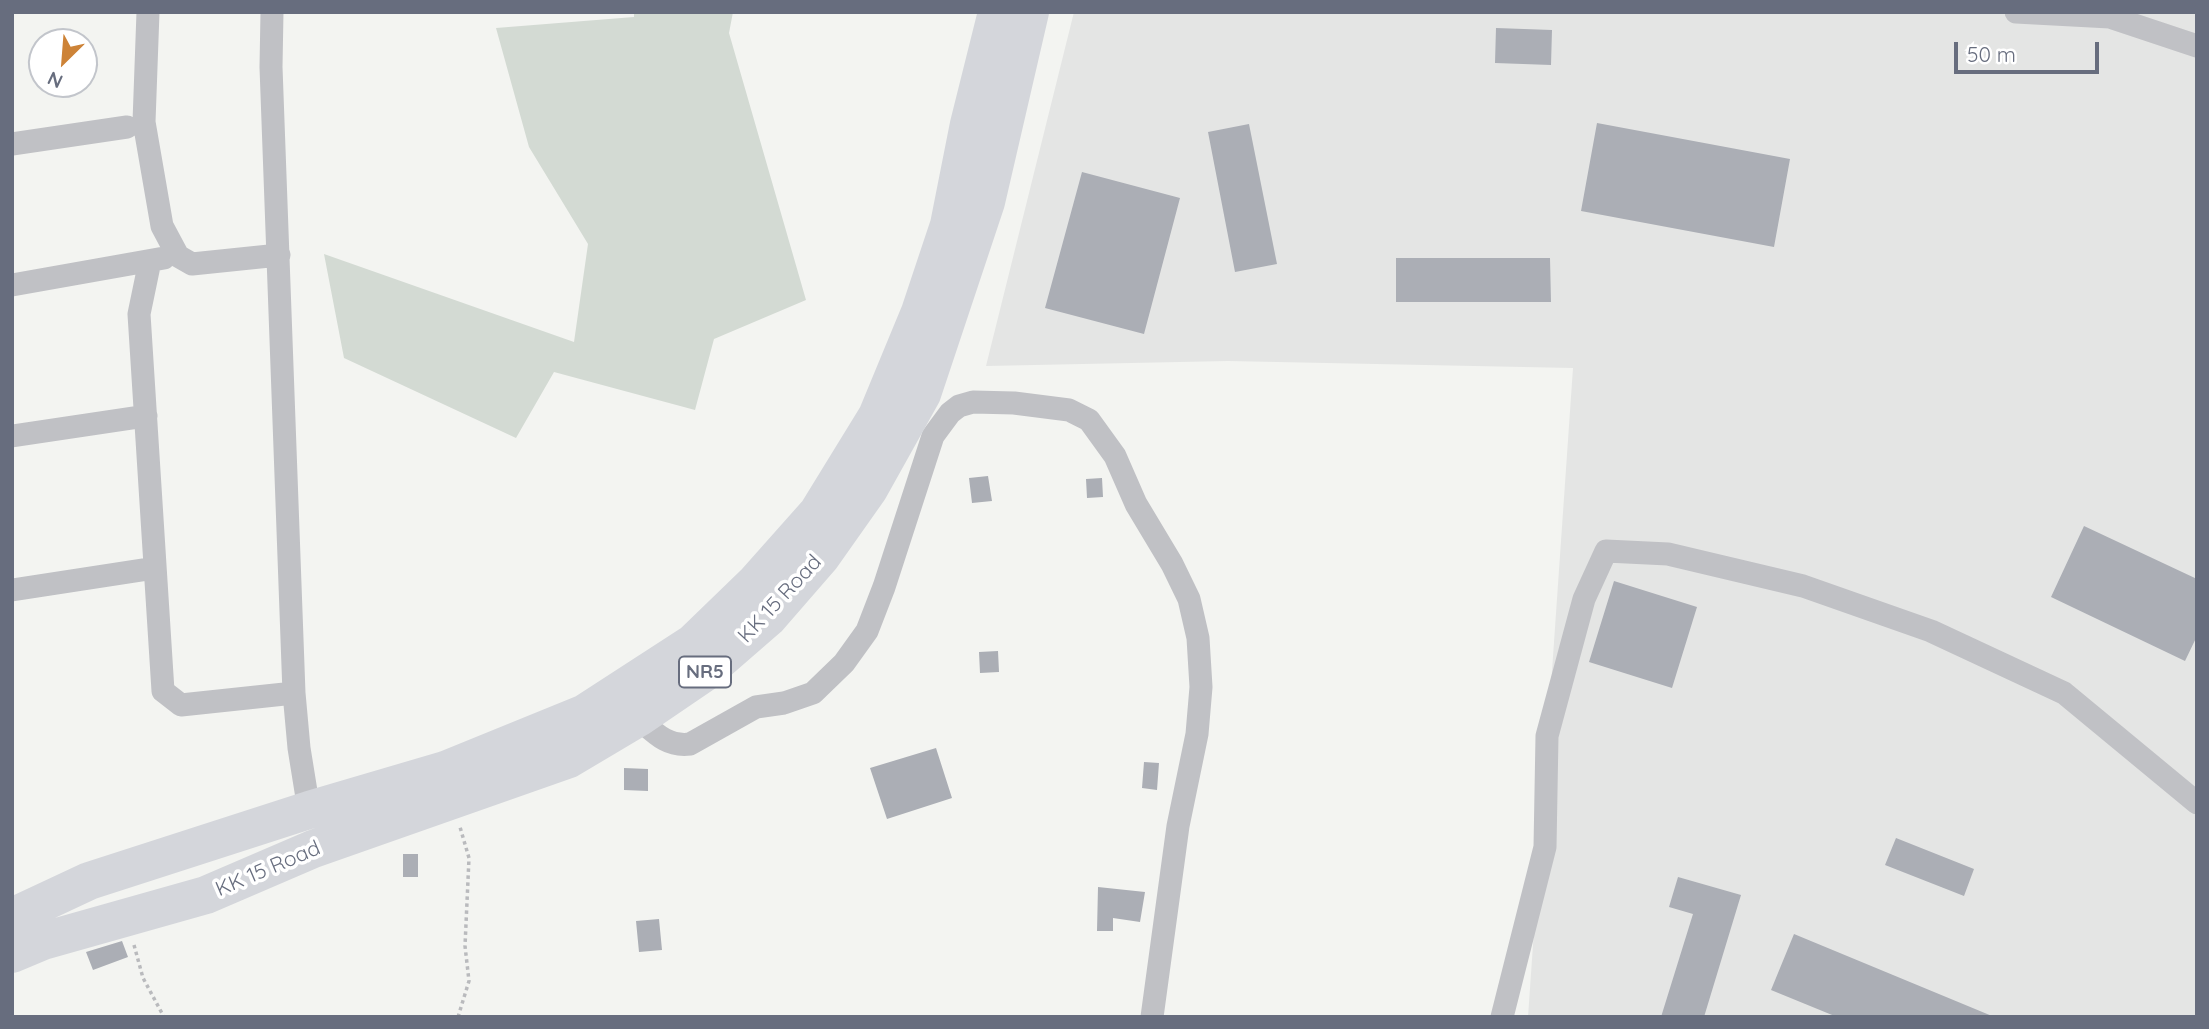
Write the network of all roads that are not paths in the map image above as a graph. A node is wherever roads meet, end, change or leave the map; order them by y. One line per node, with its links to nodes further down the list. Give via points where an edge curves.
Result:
1 (148, 12): 10 (street, via 144,122 162,226)
2 (272, 12): 9 (street)
3 (997, 12): 20 (highway, KK 15 Road / NR5, via 949,225 920,312 877,416 818,512 693,643 584,713 445,769)
4 (1030, 12): 18 (highway, KK 15 Road / NR5, via 986,202 922,394 869,489 821,557 768,618 708,671)
5 (2016, 12): 6 (street, via 2110,17)
6 (2197, 46)
7 (127, 127): 8 (street)
8 (12, 144)
9 (279, 254): 10 (street, via 192,264); 17 (street)
10 (178, 256): 11 (street)
11 (150, 261): 12 (street); 13 (street, via 139,314)
12 (12, 285)
13 (146, 416): 14 (street); 15 (street)
14 (12, 436)
15 (155, 568): 16 (street); 17 (street, via 163,691 181,705)
16 (12, 590)
17 (294, 693): 20 (street)
18 (638, 718): 22 (highway, KK 15 Road / NR5, via 569,759 313,849 206,895 43,940); 23 (street, via 668,743 690,744 756,707 813,693 837,670 867,631 933,436 959,406 1014,403 1069,410 1089,420 1115,456 1136,504 1172,564 1189,599 1198,638 1201,687 1197,734 1178,826)
19 (2197, 803): 24 (street, via 2064,693 1931,631 1789,582 1668,554 1606,551 1584,600 1547,736 1545,847)
20 (309, 810): 21 (highway, KK 15 Road / NR5, via 89,881)
21 (12, 917)
22 (12, 954)
23 (1152, 1017)
24 (1502, 1017)

